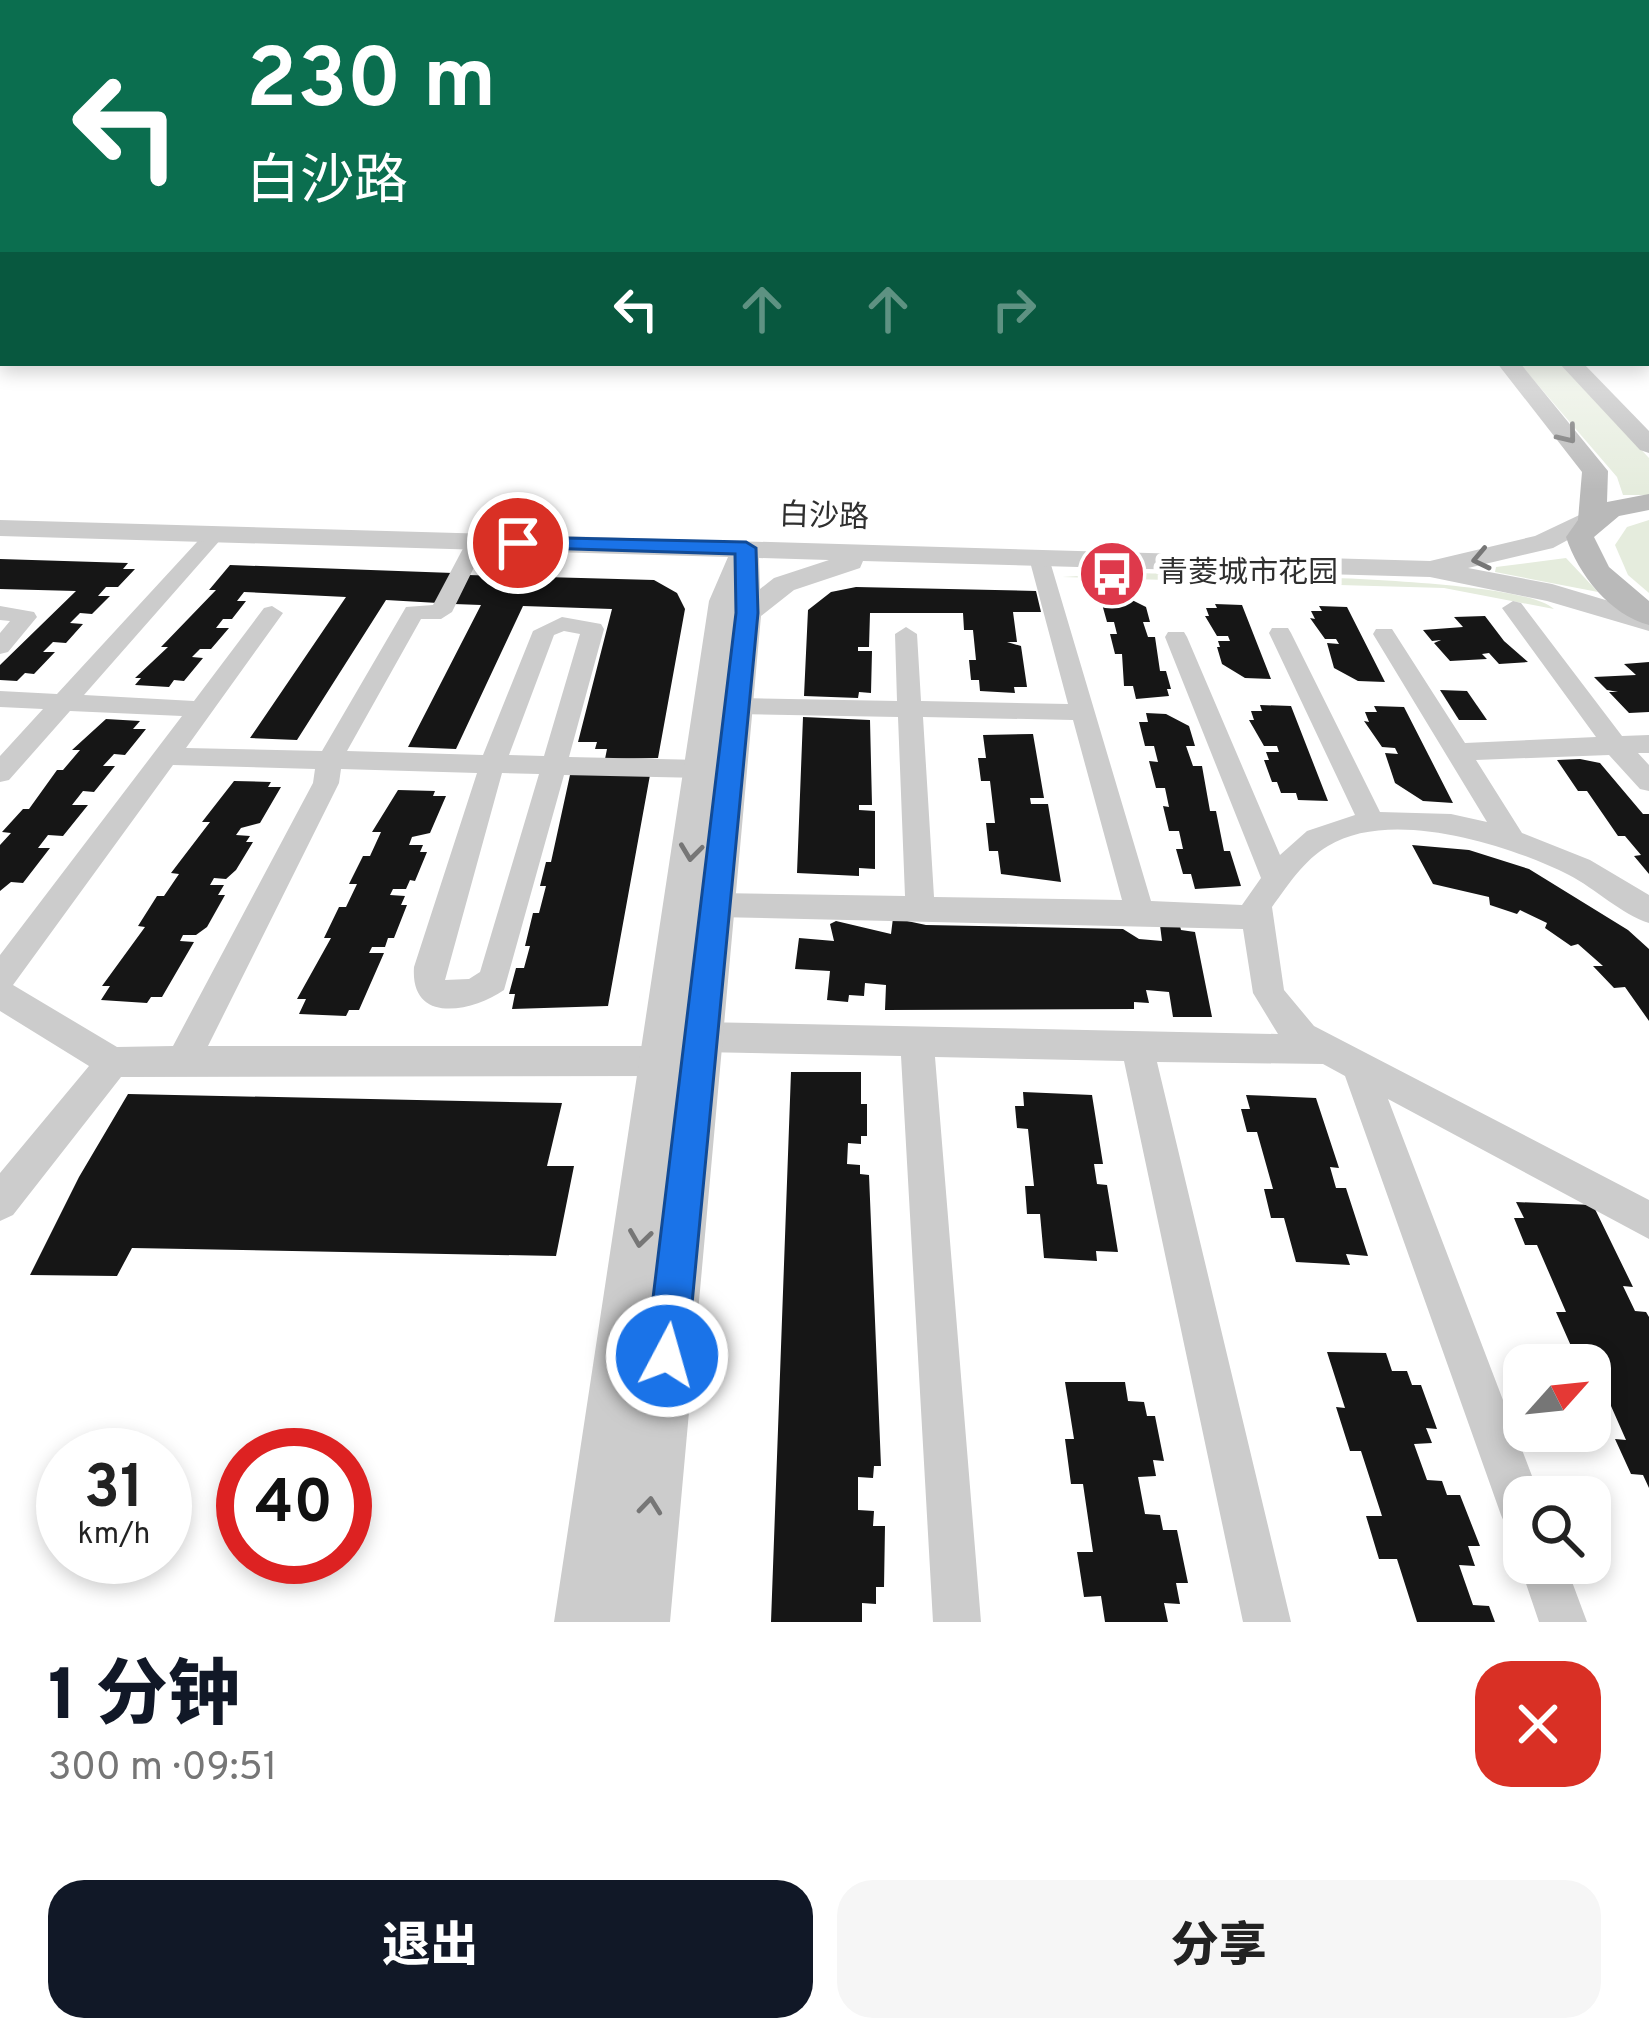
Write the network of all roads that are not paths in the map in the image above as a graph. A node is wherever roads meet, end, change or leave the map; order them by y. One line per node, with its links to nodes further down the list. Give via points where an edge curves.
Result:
1 (1510, 366): 5 (main road, one-way to 5, via 1594,471)
2 (1573, 366): 3 (main road)
3 (1649, 445)
4 (1649, 502): 5 (main road)
5 (1590, 518): 13 (street, one-way to 13, via 1526,548); 18 (main road, via 1580,538 1588,563)
6 (0, 528): 7 (street, 白沙路)
7 (215, 534): 8 (street, 白沙路); 25 (street)
8 (477, 542): 9 (street, 白沙路); 34 (street, via 441,613 414,612)
9 (640, 546): 10 (street, 白沙路); 15 (street, via 696,568)
10 (746, 548): 11 (street, 白沙路); 15 (street)
11 (891, 554): 12 (street, 白沙路); 15 (street, via 804,575)
12 (1039, 558): 13 (street, 白沙路); 29 (street)
13 (1430, 569): 18 (street)
14 (2, 601): 23 (street, via 26,616)
15 (735, 607): 26 (street); 37 (street)
16 (1513, 608): 31 (street)
17 (272, 613): 27 (street)
18 (1649, 619)
19 (1280, 633): 40 (street)
20 (906, 634): 28 (street)
21 (1384, 634): 32 (street)
22 (1176, 637): 42 (street)
23 (0, 647)
24 (0, 699): 25 (street)
25 (64, 701): 27 (street); 38 (street)
26 (737, 706): 28 (street); 43 (street)
27 (196, 709): 33 (street)
28 (910, 712): 29 (street); 44 (street)
29 (1083, 712): 45 (street)
30 (1649, 744): 31 (street)
31 (1616, 746): 32 (street); 39 (street)
32 (1459, 752): 41 (street)
33 (162, 756): 34 (street); 48 (street)
34 (329, 760): 35 (street); 55 (street, via 326,783)
35 (492, 765): 36 (street); 36 (street, via 544,631 587,625 593,629); 36 (street, via 430,967 429,985 440,994 474,993 493,980)
36 (553, 766): 37 (street)
37 (702, 769): 52 (street, one-way to 52)
38 (0, 772)
39 (1649, 782)
40 (1372, 822): 41 (street, via 1457,825); 42 (street, via 1323,834)
41 (1513, 842): 46 (street, via 1578,867)
42 (1276, 880): 47 (street, via 1257,905)
43 (715, 905): 44 (street); 52 (street)
44 (920, 909): 45 (street)
45 (1140, 911): 47 (street)
46 (1649, 911)
47 (1258, 918): 53 (street, via 1263,982 1276,1015)
48 (0, 979)
49 (0, 994): 54 (street)
50 (917, 1042): 51 (street); 52 (street); 62 (street)
51 (1136, 1046): 53 (street); 63 (street)
52 (683, 1049): 55 (street); 60 (street, one-way to 60); 61 (street, one-way to 52)
53 (1342, 1059): 57 (street); 58 (street)
54 (113, 1061): 55 (street); 56 (street)
55 (183, 1061)
56 (0, 1202)
57 (1649, 1220)
58 (1508, 1476)
59 (1549, 1584): 64 (street)
60 (586, 1622)
61 (638, 1622)
62 (957, 1622)
63 (1267, 1622)
64 (1563, 1622)

